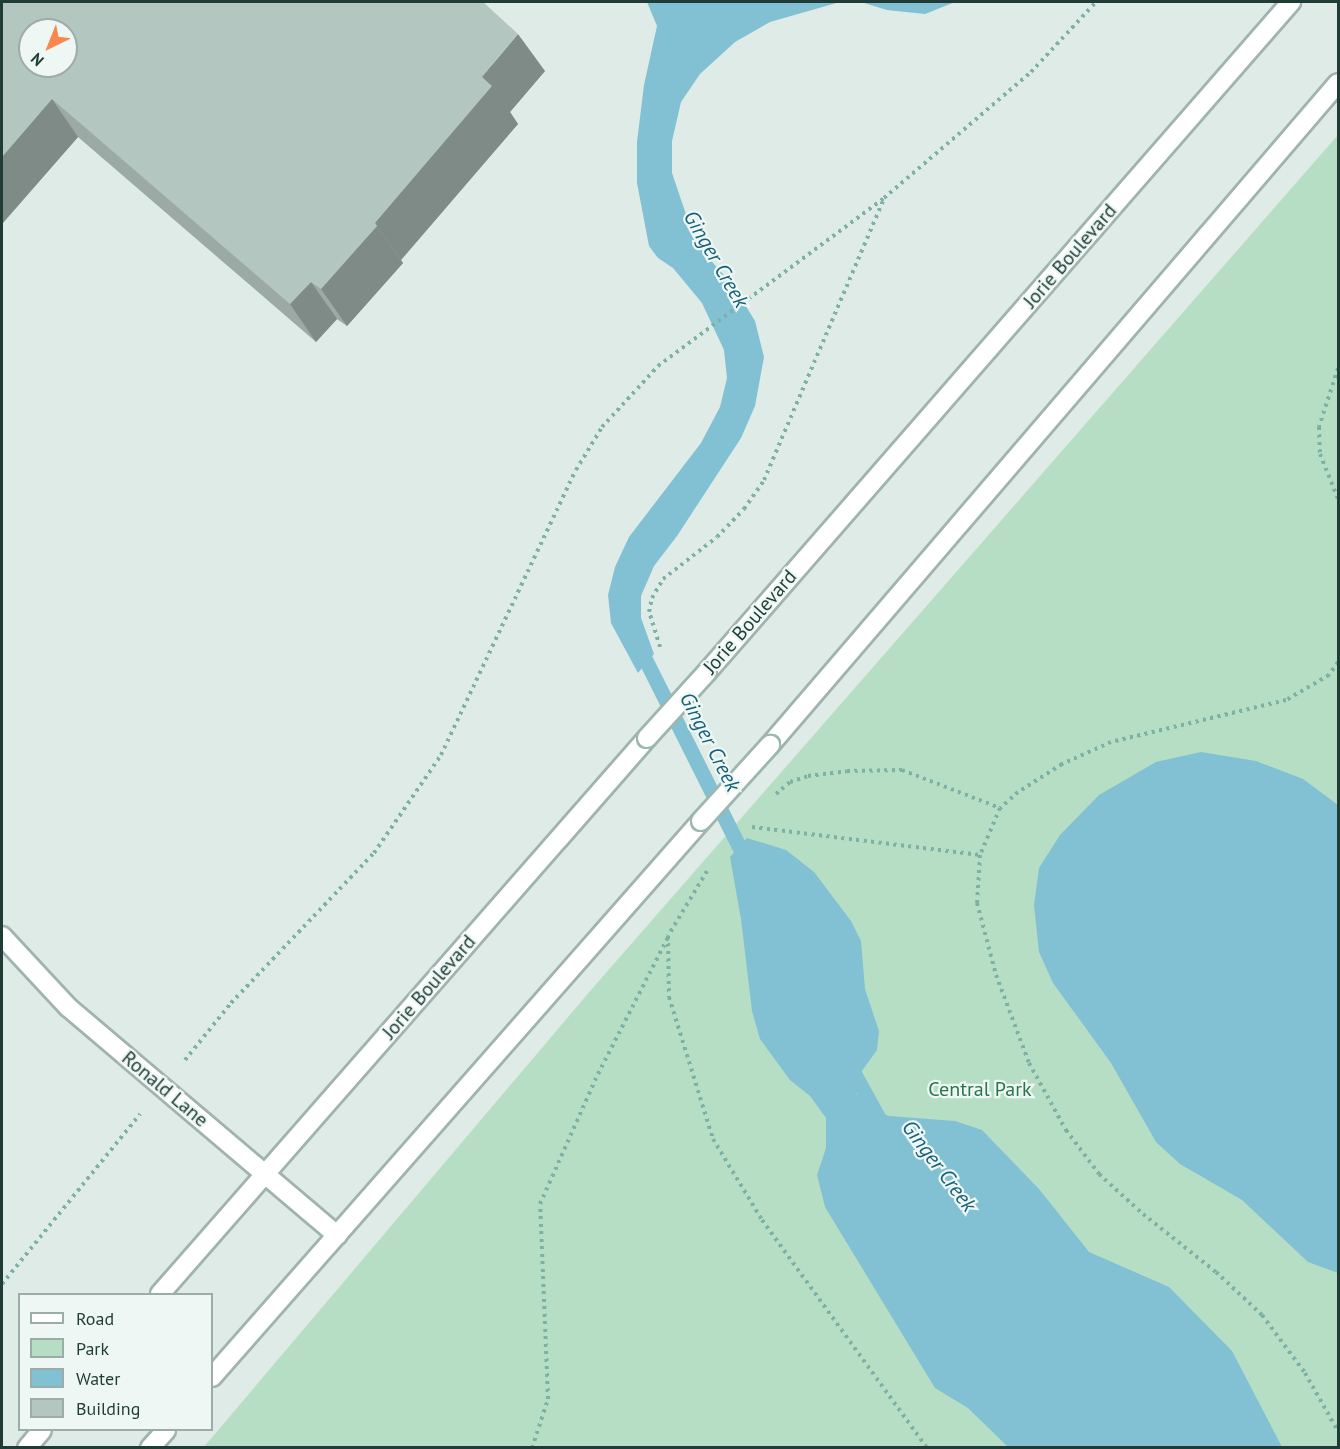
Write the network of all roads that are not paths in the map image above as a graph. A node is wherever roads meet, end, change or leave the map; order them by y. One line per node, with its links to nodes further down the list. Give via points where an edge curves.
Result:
1 (1291, 2): 4 (main road, Jorie Boulevard, bridge)
2 (1338, 83): 5 (main road, bridge, via 770,745)
3 (2, 936): 4 (main road, Ronald Lane, via 68,1007)
4 (266, 1173): 5 (main road, Ronald Lane); 6 (main road, Jorie Boulevard)
5 (337, 1235): 7 (main road)
6 (161, 1293)
7 (213, 1376)
8 (41, 1431): 10 (main road)
9 (165, 1431): 11 (main road)
10 (27, 1448)
11 (150, 1448)

